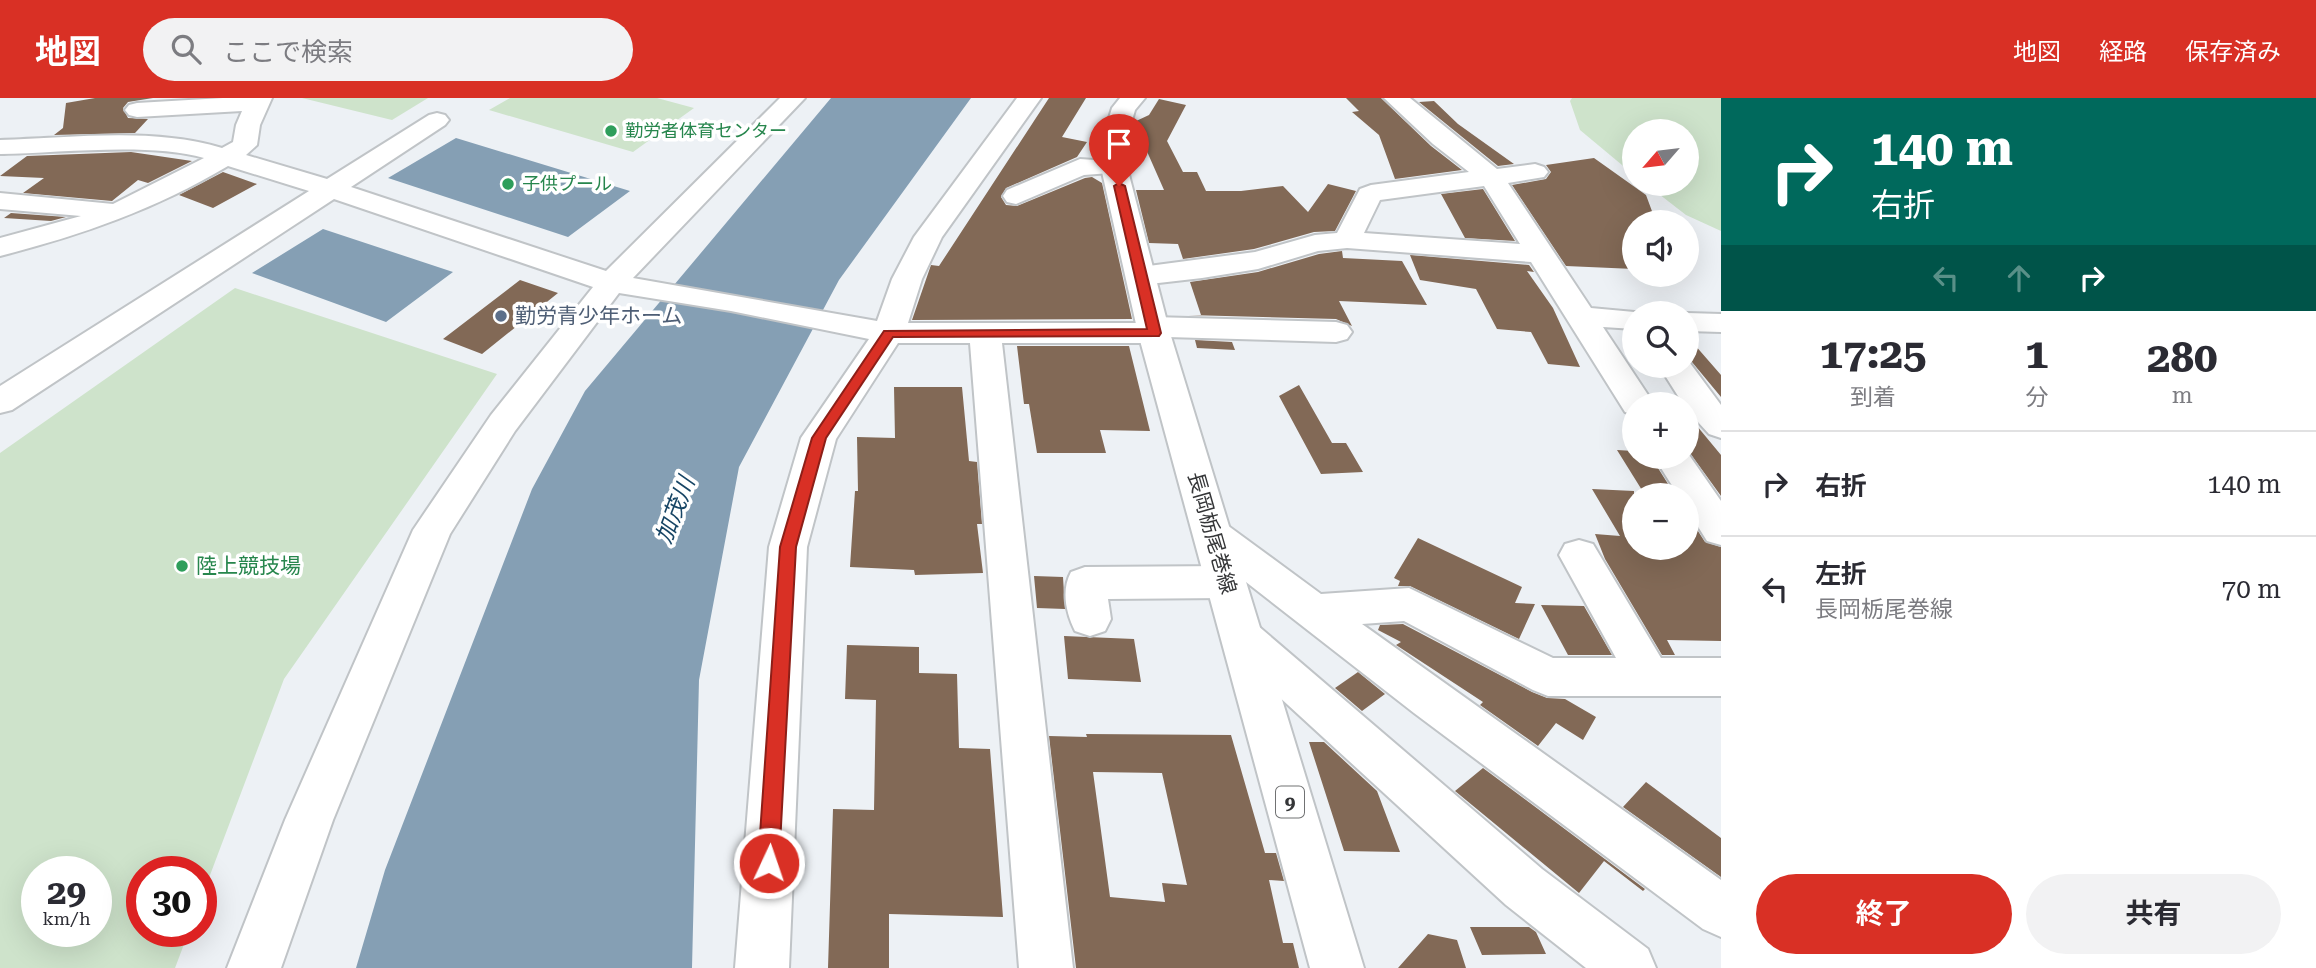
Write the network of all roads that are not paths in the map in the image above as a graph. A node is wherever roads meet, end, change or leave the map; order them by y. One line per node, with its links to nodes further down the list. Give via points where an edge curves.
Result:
1 (793, 98): 21 (street)
2 (1029, 98): 28 (street, via 928,237 907,279)
3 (1133, 98): 10 (street, 長岡栃尾巻線 / 9, via 1124,108 1117,131)
4 (1396, 98): 12 (street)
5 (259, 100): 6 (street); 9 (street, via 245,145)
6 (136, 110)
7 (438, 120): 13 (street)
8 (0, 147): 9 (street, via 147,143)
9 (226, 156): 13 (street); 16 (street)
10 (1114, 167): 14 (street, via 1080,167); 20 (street, 長岡栃尾巻線 / 9)
11 (1535, 172): 12 (street)
12 (1492, 178): 17 (street, via 1369,195); 19 (street)
13 (331, 189): 21 (street); 32 (street)
14 (1016, 196)
15 (0, 201): 16 (street)
16 (121, 211): 18 (street)
17 (1347, 240): 19 (street); 20 (street, via 1315,243 1247,262)
18 (0, 247)
19 (1539, 254): 22 (street)
20 (1140, 276): 26 (street, 長岡栃尾巻線 / 9)
21 (611, 283): 28 (street); 45 (street, via 503,423 432,530 309,820)
22 (1579, 316): 23 (street); 31 (street)
23 (1622, 319)
24 (1699, 322): 25 (street)
25 (1721, 323)
26 (1154, 330): 27 (street); 29 (street); 36 (street, 長岡栃尾巻線 / 9)
27 (1336, 332)
28 (889, 333): 29 (street); 46 (street, via 819,438 788,547)
29 (985, 334): 47 (street)
30 (1683, 378): 33 (street)
31 (1629, 392)
32 (0, 402)
33 (1721, 426)
34 (1694, 474): 35 (street)
35 (1721, 531)
36 (1213, 535): 38 (street, 長岡栃尾巻線 / 9); 39 (street)
37 (1580, 555): 43 (street)
38 (1226, 582): 40 (street, via 1085,583); 41 (street, 長岡栃尾巻線 / 9)
39 (1316, 611): 43 (street, via 1409,604 1548,677); 44 (street)
40 (1090, 619)
41 (1242, 637): 48 (street, 長岡栃尾巻線 / 9); 49 (street, via 1524,887)
42 (1721, 677): 43 (street)
43 (1649, 678)
44 (1721, 911)
45 (254, 968)
46 (762, 968)
47 (1046, 968)
48 (1337, 968)
49 (1629, 968)

